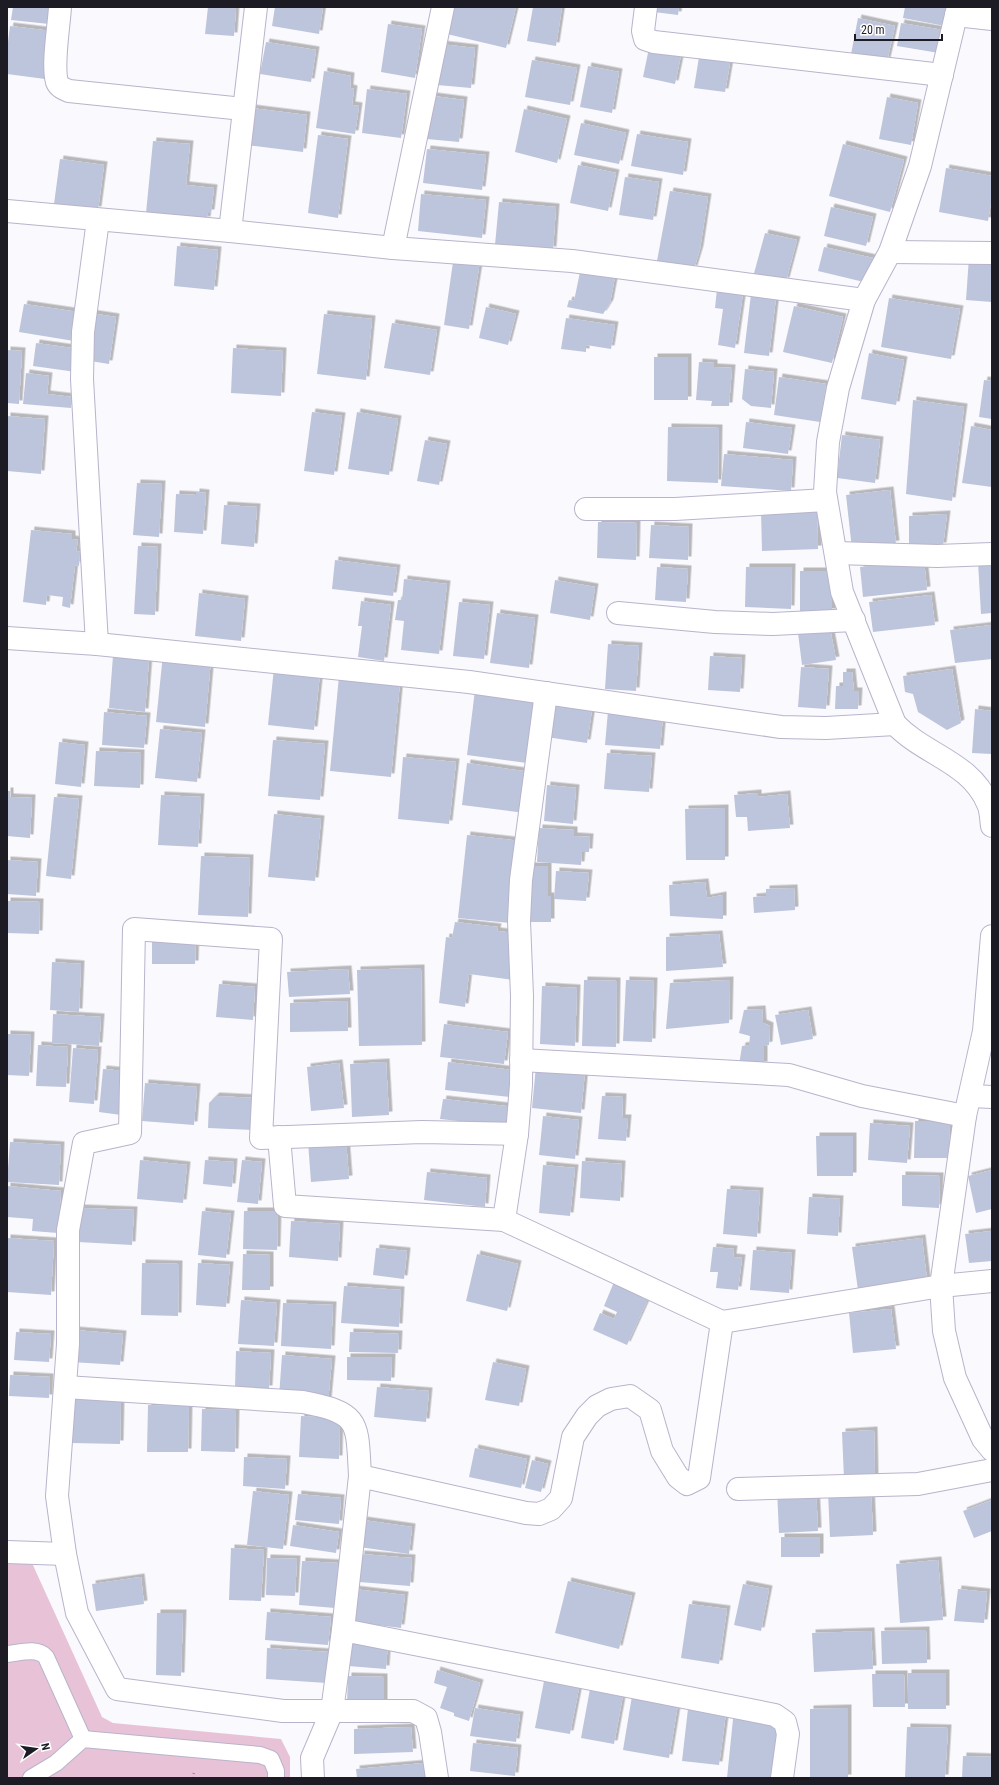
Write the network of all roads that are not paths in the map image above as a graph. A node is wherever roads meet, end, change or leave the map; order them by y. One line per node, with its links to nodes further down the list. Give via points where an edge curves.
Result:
1 (60, 7): 8 (street, via 55,68 62,89 68,92)
2 (256, 7): 8 (street)
3 (443, 7): 12 (street)
4 (646, 7): 7 (street, via 643,31 645,39 654,42)
5 (957, 11): 6 (street); 7 (street)
6 (992, 19)
7 (942, 75): 13 (street, via 920,166)
8 (243, 109): 11 (street)
9 (7, 211): 10 (street)
10 (98, 220): 11 (street); 23 (street, via 83,332 82,379)
11 (230, 231): 12 (street)
12 (393, 248): 15 (street, via 572,261)
13 (890, 252): 14 (street); 15 (street)
14 (992, 253)
15 (864, 300): 16 (street, via 838,388 828,442)
16 (826, 500): 17 (street, via 675,509); 18 (street)
17 (586, 509)
18 (836, 553): 19 (street, via 937,556); 21 (street, via 842,592)
19 (992, 554)
20 (618, 613): 21 (street, via 765,624)
21 (854, 620): 25 (street)
22 (7, 638): 23 (street)
23 (97, 644): 24 (street, via 469,682)
24 (546, 693): 25 (street, via 781,726 826,728); 29 (street, via 521,880)
25 (895, 724): 26 (street, via 919,745 959,767)
26 (990, 804): 27 (street)
27 (992, 826)
28 (992, 936): 31 (street, via 984,1031)
29 (521, 1060): 31 (street, via 789,1075 862,1096); 32 (street)
30 (992, 1096): 31 (street)
31 (968, 1106): 36 (street)
32 (517, 1134): 33 (street, via 422,1132); 34 (street)
33 (279, 1137): 34 (street, via 285,1206); 38 (street, via 261,1138 271,939 134,929 130,1133 84,1142 68,1230 68,1344)
34 (504, 1220): 37 (street)
35 (992, 1281): 36 (street)
36 (941, 1286): 37 (street); 39 (street, via 944,1331 955,1378 983,1439)
37 (722, 1322): 41 (street, via 699,1478 687,1484 678,1477 662,1451 650,1410 630,1396 611,1399 597,1406 587,1416 573,1438 561,1498 551,1509 539,1514)
38 (65, 1387): 41 (street, via 303,1402 327,1407 343,1413 353,1423 358,1436); 44 (street, via 57,1496)
39 (992, 1450)
40 (992, 1470): 42 (street, via 918,1484)
41 (360, 1476): 45 (street)
42 (738, 1488)
43 (7, 1552): 44 (street)
44 (65, 1554): 47 (street, via 77,1614 117,1689 283,1711)
45 (343, 1630): 47 (street); 53 (street, via 775,1715 785,1722 788,1734)
46 (7, 1654): 48 (lane, via 42,1652)
47 (332, 1711): 51 (street, via 312,1758); 52 (street, via 413,1711 426,1718)
48 (83, 1739): 49 (lane, via 56,1762); 50 (lane, via 260,1755 271,1759)
49 (31, 1778)
50 (276, 1778)
51 (312, 1778)
52 (437, 1778)
53 (782, 1778)

